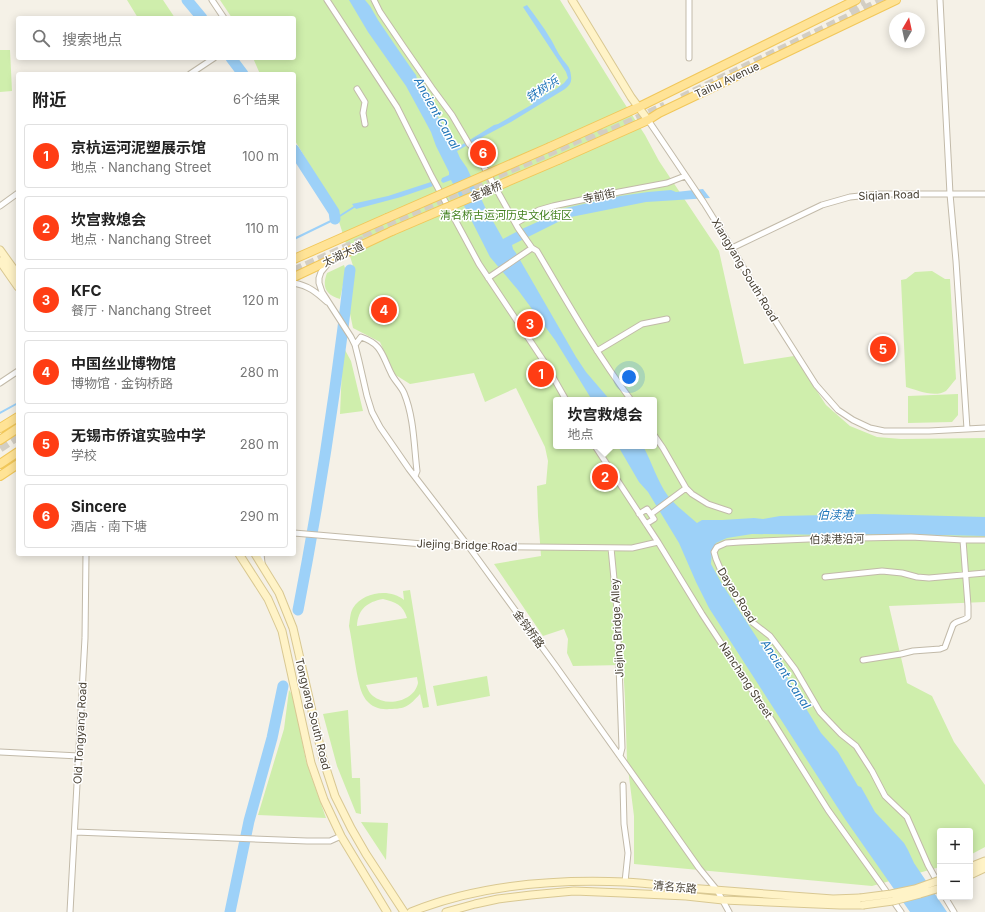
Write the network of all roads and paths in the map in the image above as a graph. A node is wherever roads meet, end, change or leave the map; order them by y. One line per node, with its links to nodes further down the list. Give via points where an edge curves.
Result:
1 (212, 0): 9 (street)
2 (327, 0): 34 (street, via 397,107 435,183)
3 (374, 0): 24 (street, via 474,149)
4 (572, 0): 14 (main road, Xiangyang South Road)
5 (689, 0): 10 (street)
6 (856, 0): 14 (main road, Taihu Avenue)
7 (896, 0): 15 (main road, Taihu Avenue)
8 (940, 0): 21 (street)
9 (223, 16)
10 (689, 58)
11 (211, 60): 12 (street)
12 (193, 72)
13 (356, 89): 16 (street, via 365,102)
14 (639, 107): 15 (main road, Xiangyang South Road); 17 (main road, Taihu Avenue)
15 (648, 120): 18 (main road, Taihu Avenue); 19 (street, Xiangyang South Road)
16 (365, 124)
17 (550, 147): 29 (main road, 太湖大道, bridge)
18 (558, 160): 25 (main road, 金塘桥, bridge)
19 (687, 178): 24 (street, 寺前街, via 553,206 539,210); 27 (street, Xiangyang South Road)
20 (16, 194): 23 (street)
21 (950, 194): 22 (street, Siqian Road); 27 (street, Siqian Road, via 879,194 850,197 822,205); 47 (street)
22 (985, 194)
23 (0, 206)
24 (516, 223): 26 (street)
25 (392, 231): 30 (main road, 太湖大道)
26 (532, 248): 34 (street); 40 (street, via 537,252)
27 (732, 248): 47 (street, Xiangyang South Road, via 816,385 838,410 870,428 884,431)
28 (0, 250): 32 (main road)
29 (296, 258)
30 (331, 260): 33 (main road, 太湖大道); 37 (street, via 321,272 318,283)
31 (0, 261): 36 (main road)
32 (16, 272)
33 (296, 276)
34 (488, 278): 43 (street, via 545,363)
35 (296, 283): 37 (street, via 313,289)
36 (16, 284)
37 (332, 307): 39 (street, 金钩桥路)
38 (667, 319): 40 (street, via 642,324)
39 (355, 346): 57 (street, 金钩桥路, via 372,412 384,434); 57 (street, via 361,337 376,344 403,391 408,403 413,432 417,471)
40 (597, 351): 44 (street)
41 (16, 372): 42 (street)
42 (0, 383)
43 (564, 397)
44 (629, 397)
45 (16, 418): 46 (main road)
46 (0, 428)
47 (967, 428): 48 (street, Xiangyang South Road)
48 (985, 428)
49 (16, 429): 51 (main road)
50 (657, 439): 58 (street)
51 (0, 440)
52 (597, 449): 60 (street, Nanchang Street)
53 (16, 453): 54 (main road)
54 (0, 464)
55 (16, 465): 56 (main road)
56 (0, 476)
57 (415, 476): 67 (street, 金钩桥路)
58 (686, 488): 59 (street, via 700,500); 61 (street)
59 (729, 511)
60 (639, 514): 61 (street, via 647,509); 62 (street, Nanchang Street)
61 (650, 514): 62 (street, via 654,519)
62 (646, 524): 66 (street, Nanchang Street)
63 (296, 533): 67 (street, Jiejing Bridge Road)
64 (963, 540): 65 (street, 伯渎港沿河); 69 (street, 伯渎港沿河, via 911,537 740,542 720,544); 76 (street)
65 (985, 540)
66 (658, 542): 68 (street, via 632,548); 102 (street, Nanchang Street, via 828,810)
67 (469, 547): 68 (street, Jiejing Bridge Road); 81 (street, 金钩桥路)
68 (611, 548): 81 (street, Jiejing Bridge Alley, via 617,610 622,748)
69 (714, 552): 90 (street, Dayao Road, via 722,573 752,622 770,636 795,669 820,712 856,746 885,796 907,817)
70 (86, 556): 80 (street, Old Tongyang Road)
71 (240, 556): 84 (main road, Tongyang South Road, via 268,599 282,631 311,763 324,800)
72 (256, 556): 74 (main road, Tongyang South Road)
73 (261, 556): 74 (street)
74 (263, 566): 98 (main road, Tongyang South Road, via 279,593 293,628 323,759 336,796 366,854)
75 (985, 573): 76 (street)
76 (966, 574): 77 (street, via 929,578 882,571); 78 (street, via 968,617 955,622 945,647)
77 (825, 577)
78 (862, 660)
79 (0, 752): 80 (street)
80 (79, 756): 83 (street, Old Tongyang Road)
81 (620, 756): 92 (street, 金钩桥路)
82 (623, 785): 89 (street, via 628,853)
83 (75, 832): 84 (street, via 330,841); 96 (street, Old Tongyang Road)
84 (341, 836): 97 (main road, Tongyang South Road)
85 (985, 863): 86 (main road); 87 (main road)
86 (973, 867)
87 (973, 873)
88 (937, 881): 95 (main road, 清名东路, bridge)
89 (625, 882): 92 (main road, 清名东路); 99 (main road, 清名东路, via 528,884 450,899)
90 (937, 882)
91 (937, 889): 95 (main road, 清名东路, bridge, via 893,901)
92 (716, 890): 93 (street, 金钩桥路); 95 (main road, 清名东路)
93 (723, 900): 95 (main road, 清名东路, via 840,905); 100 (main road, 清名东路, via 574,891 498,899); 101 (street, 金钩桥路)
94 (947, 900): 103 (street)
95 (862, 902)
96 (70, 912)
97 (387, 912)
98 (404, 912)
99 (411, 912)
100 (446, 912)
101 (729, 912)
102 (901, 912)
103 (954, 912)

